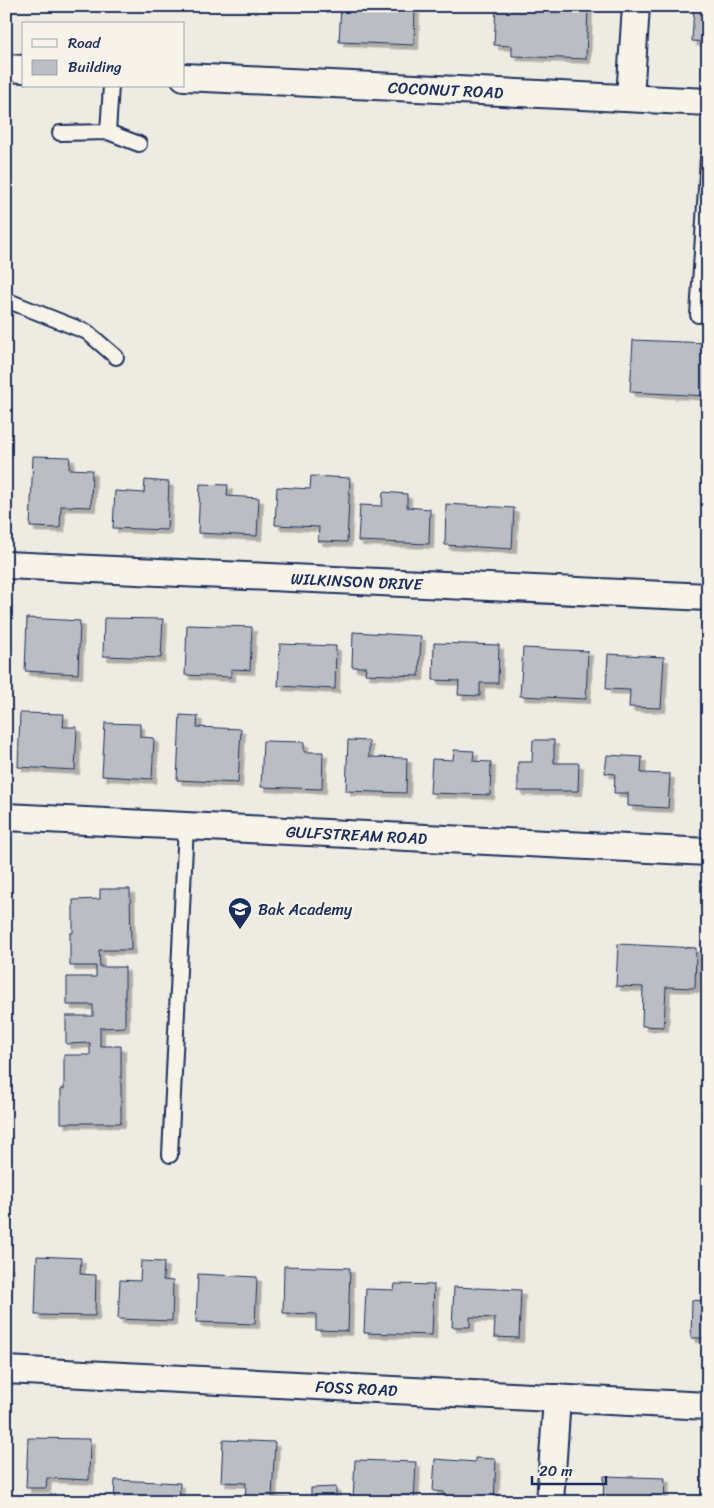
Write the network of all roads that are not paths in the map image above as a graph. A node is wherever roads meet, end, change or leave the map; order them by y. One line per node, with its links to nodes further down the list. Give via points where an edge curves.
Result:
1 (636, 6): 6 (street)
2 (6, 68): 3 (street)
3 (22, 69)
4 (185, 76): 6 (street, COCONUT ROAD)
5 (110, 88): 8 (lane)
6 (630, 98): 7 (street, COCONUT ROAD)
7 (708, 102)
8 (108, 132): 9 (lane); 10 (lane)
9 (60, 133)
10 (139, 144)
11 (708, 157): 12 (lane)
12 (708, 165): 14 (lane)
13 (6, 300): 15 (lane, via 87,332)
14 (698, 315)
15 (116, 357)
16 (6, 565): 17 (street, WILKINSON DRIVE)
17 (708, 596)
18 (6, 817): 19 (street, GULFSTREAM ROAD)
19 (186, 826): 20 (street, GULFSTREAM ROAD); 21 (lane)
20 (708, 852)
21 (170, 1155)
22 (6, 1370): 23 (street, FOSS ROAD)
23 (557, 1398): 24 (street, FOSS ROAD); 25 (street)
24 (708, 1406)
25 (550, 1502)

